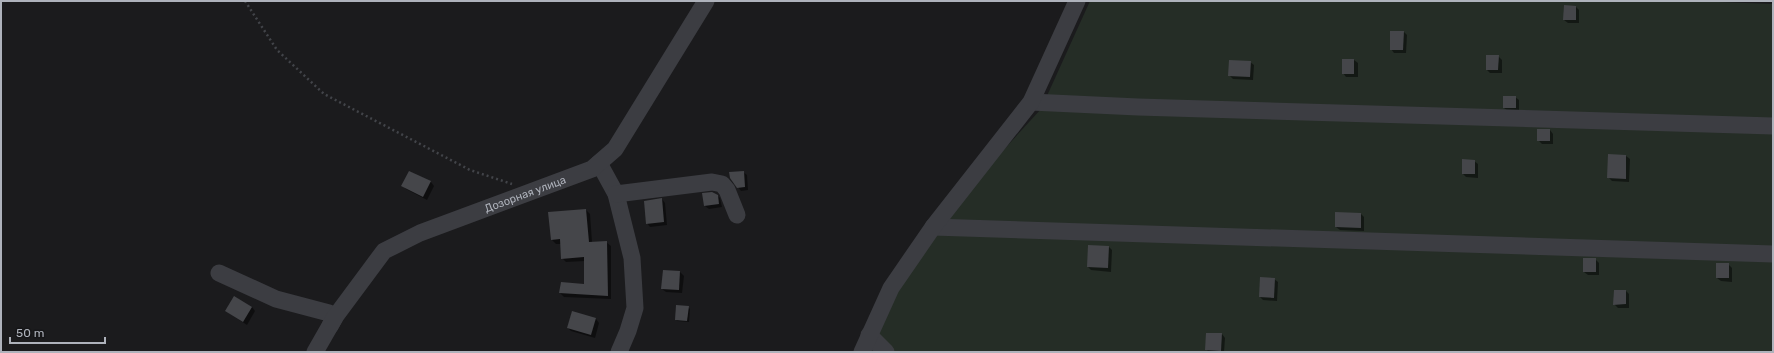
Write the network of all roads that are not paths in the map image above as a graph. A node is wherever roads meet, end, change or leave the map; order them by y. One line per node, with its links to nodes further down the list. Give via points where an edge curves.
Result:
1 (706, 1): 5 (street, Дозорная улица, via 615,149)
2 (1077, 1): 3 (street)
3 (1031, 102): 4 (street); 8 (street)
4 (1773, 126)
5 (599, 163): 6 (street); 11 (street, Дозорная улица, via 592,169 420,232 384,251)
6 (616, 194): 7 (street, via 712,182 722,184 727,190); 14 (street, via 632,258 635,308)
7 (737, 215)
8 (933, 228): 9 (street); 12 (street, via 891,288)
9 (1773, 254)
10 (219, 273): 11 (street, via 276,299 329,313)
11 (335, 317): 13 (street, Дозорная улица)
12 (869, 335): 15 (street); 16 (street)
13 (315, 352)
14 (619, 352)
15 (862, 352)
16 (886, 352)

